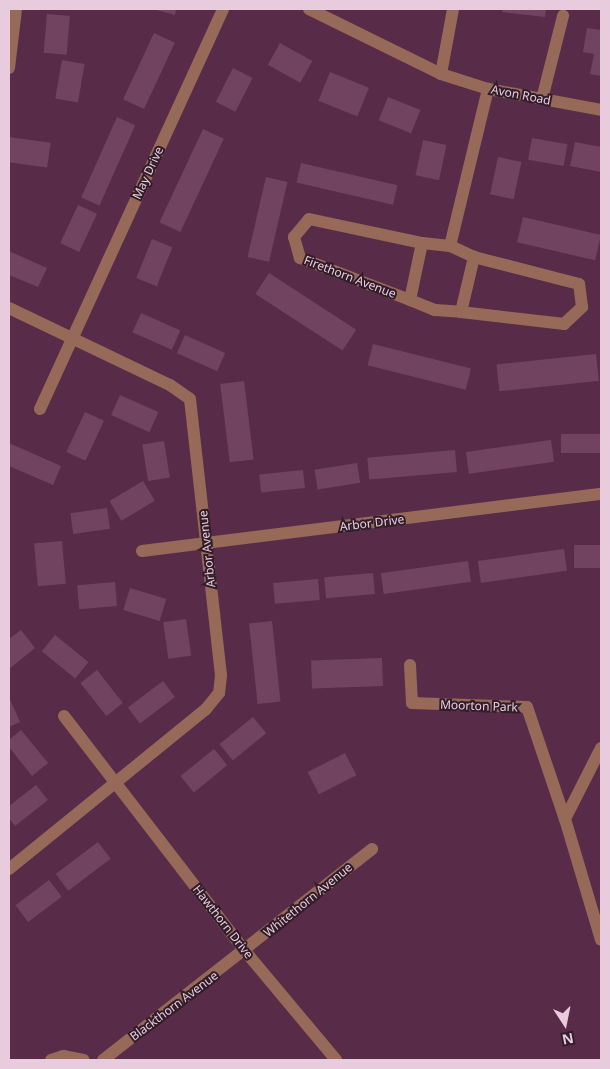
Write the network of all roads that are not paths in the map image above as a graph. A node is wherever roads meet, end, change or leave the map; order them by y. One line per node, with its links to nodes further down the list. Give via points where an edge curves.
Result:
1 (16, 9): 6 (street)
2 (223, 9): 17 (street, May Drive)
3 (309, 9): 7 (street, Avon Road)
4 (453, 9): 7 (street)
5 (563, 16): 9 (street)
6 (9, 68)
7 (441, 74): 8 (street, Avon Road)
8 (488, 89): 9 (street, Avon Road); 12 (street)
9 (542, 99): 10 (street, Avon Road)
10 (601, 110)
11 (422, 243): 12 (street, Firethorn Avenue); 14 (street, Firethorn Avenue); 14 (street, Firethorn Avenue, via 309,219 294,237 300,258)
12 (450, 246): 13 (street, Firethorn Avenue)
13 (474, 257): 16 (street); 16 (street, Firethorn Avenue, via 579,284 582,307 564,324)
14 (410, 300): 16 (street, Firethorn Avenue, via 435,310)
15 (9, 308): 17 (street, Arbor Avenue)
16 (461, 312)
17 (73, 337): 18 (street); 20 (street, Arbor Avenue, via 170,385 190,399)
18 (40, 409)
19 (601, 494): 20 (street, Arbor Drive)
20 (206, 544): 21 (street, Arbor Drive); 25 (street, Arbor Avenue, via 221,675 219,692 206,708)
21 (142, 551)
22 (410, 665): 26 (street, Moorton Park, via 412,703 527,707)
23 (64, 716): 25 (street)
24 (601, 748): 26 (street)
25 (114, 781): 28 (street, Arbor Avenue); 30 (street, Hawthorn Drive)
26 (565, 819): 29 (street)
27 (372, 849): 30 (street, Whitethorn Avenue)
28 (9, 868)
29 (601, 940)
30 (245, 951): 33 (street, Blackthorn Avenue); 34 (street, Hawthorn Drive)
31 (51, 1060): 32 (street, via 63,1056)
32 (84, 1060)
33 (102, 1060)
34 (336, 1060)

